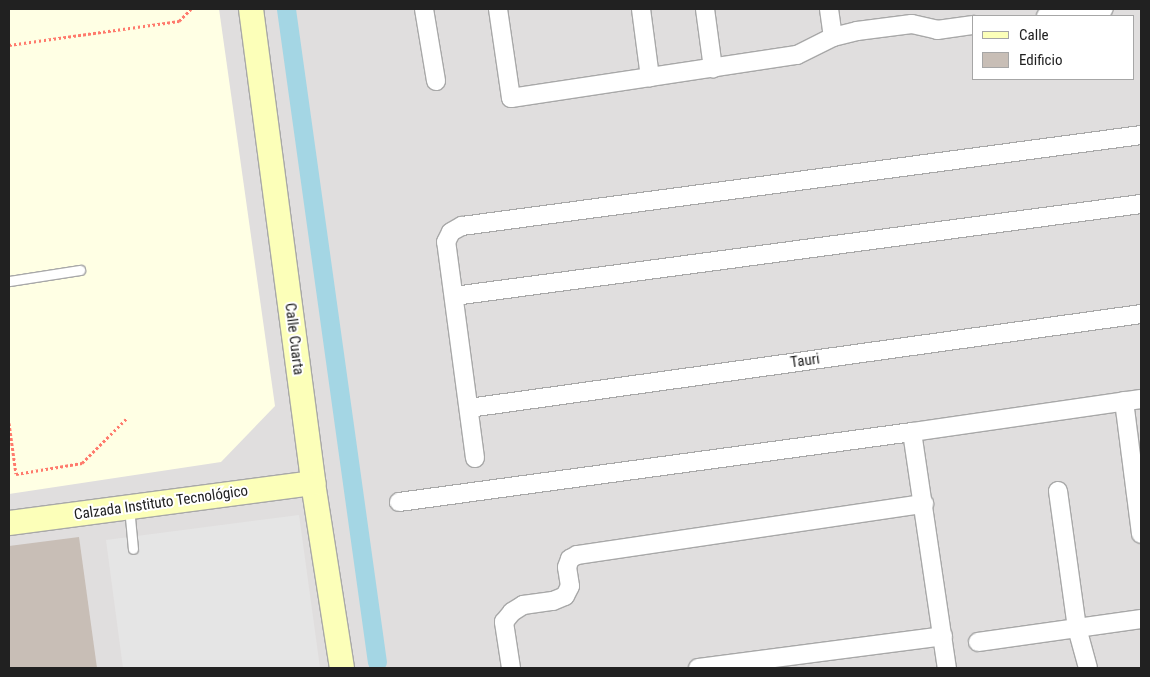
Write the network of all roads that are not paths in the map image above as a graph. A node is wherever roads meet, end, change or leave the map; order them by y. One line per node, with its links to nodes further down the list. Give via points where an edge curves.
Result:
1 (251, 9): 26 (street, Calle Cuarta)
2 (424, 9): 14 (street)
3 (498, 9): 13 (street, via 511,98)
4 (641, 9): 13 (street)
5 (705, 9): 12 (street)
6 (829, 9): 11 (street)
7 (1101, 9): 8 (street)
8 (1054, 15)
9 (911, 17): 10 (street, via 937,30); 11 (street)
10 (972, 25)
11 (832, 37): 12 (street, via 797,55)
12 (713, 68): 13 (street)
13 (650, 78)
14 (436, 81)
15 (1141, 135): 19 (street, via 462,226 450,232 446,242)
16 (1141, 204): 19 (street)
17 (80, 270): 18 (lane)
18 (9, 280)
19 (454, 296): 23 (street)
20 (1141, 314): 23 (street, Tauri)
21 (1141, 399): 22 (street)
22 (1124, 401): 24 (street); 32 (street)
23 (469, 408): 25 (street)
24 (912, 432): 28 (street); 29 (street)
25 (475, 458)
26 (313, 483): 30 (street, Calzada Instituto Tecnológico); 38 (street, Calle Cuarta)
27 (1058, 491): 35 (street)
28 (399, 502)
29 (924, 504): 36 (street); 39 (street, via 577,555 570,559 567,567 570,586 565,596 523,605 504,622)
30 (129, 507): 31 (street, Calzada Instituto Tecnológico); 33 (lane)
31 (9, 523)
32 (1141, 534)
33 (133, 549)
34 (1141, 619): 35 (street)
35 (1077, 628): 37 (street); 42 (street)
36 (943, 636): 40 (street); 41 (street)
37 (978, 642)
38 (342, 668)
39 (511, 668)
40 (698, 668)
41 (947, 668)
42 (1088, 668)

